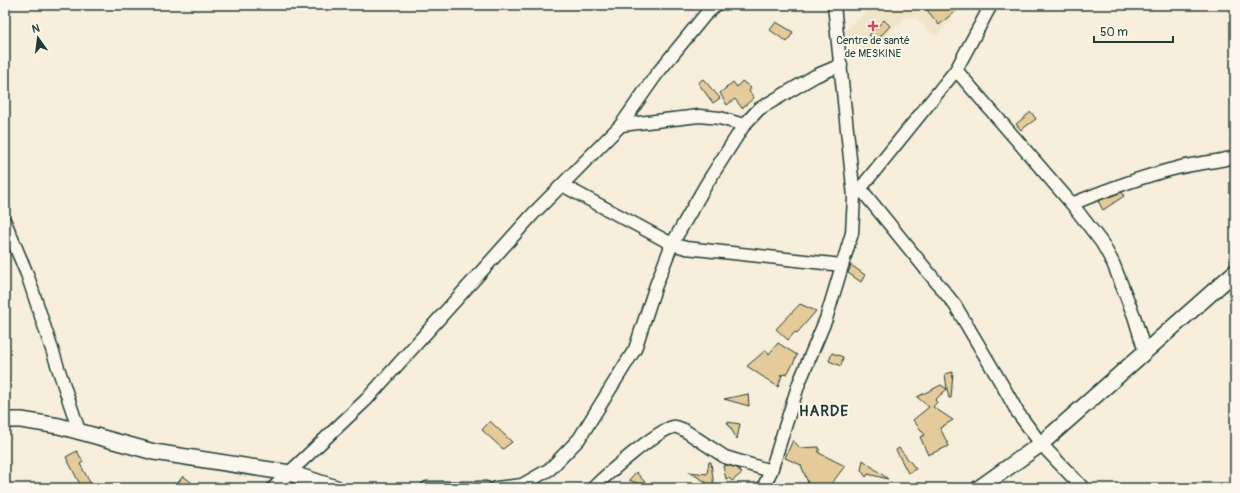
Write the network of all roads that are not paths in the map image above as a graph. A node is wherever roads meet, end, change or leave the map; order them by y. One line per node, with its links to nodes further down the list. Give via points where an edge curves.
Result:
1 (716, 5): 6 (street, via 656,75)
2 (834, 5): 4 (street)
3 (991, 5): 5 (street)
4 (841, 65): 7 (street, via 815,76 758,109); 10 (street)
5 (956, 70): 10 (street); 11 (street)
6 (621, 125): 7 (street, via 699,116 720,118); 9 (street)
7 (744, 125): 13 (street, via 706,183)
8 (1235, 157): 11 (street, via 1179,167 1122,183)
9 (562, 185): 13 (street); 21 (street, via 366,400)
10 (857, 192): 14 (street, via 852,233); 19 (street, via 954,305 1018,412)
11 (1072, 204): 16 (street, via 1102,243 1113,263)
12 (5, 222): 18 (street, via 27,274)
13 (672, 244): 14 (street, via 686,248); 26 (street, via 634,349 579,439 550,469 522,485)
14 (842, 265): 20 (street, via 826,319 799,383)
15 (1235, 272): 16 (street)
16 (1145, 352): 19 (street)
17 (5, 420): 18 (street, via 21,420)
18 (79, 431): 21 (street, via 154,452)
19 (1041, 444): 29 (street); 30 (street)
20 (770, 471): 27 (street, via 725,457 684,430 672,427 657,435); 28 (street)
21 (290, 473): 22 (street); 23 (street)
22 (273, 488)
23 (336, 488)
24 (427, 488): 25 (street)
25 (486, 488)
26 (496, 488)
27 (593, 488)
28 (763, 488)
29 (979, 488)
30 (1083, 488)

